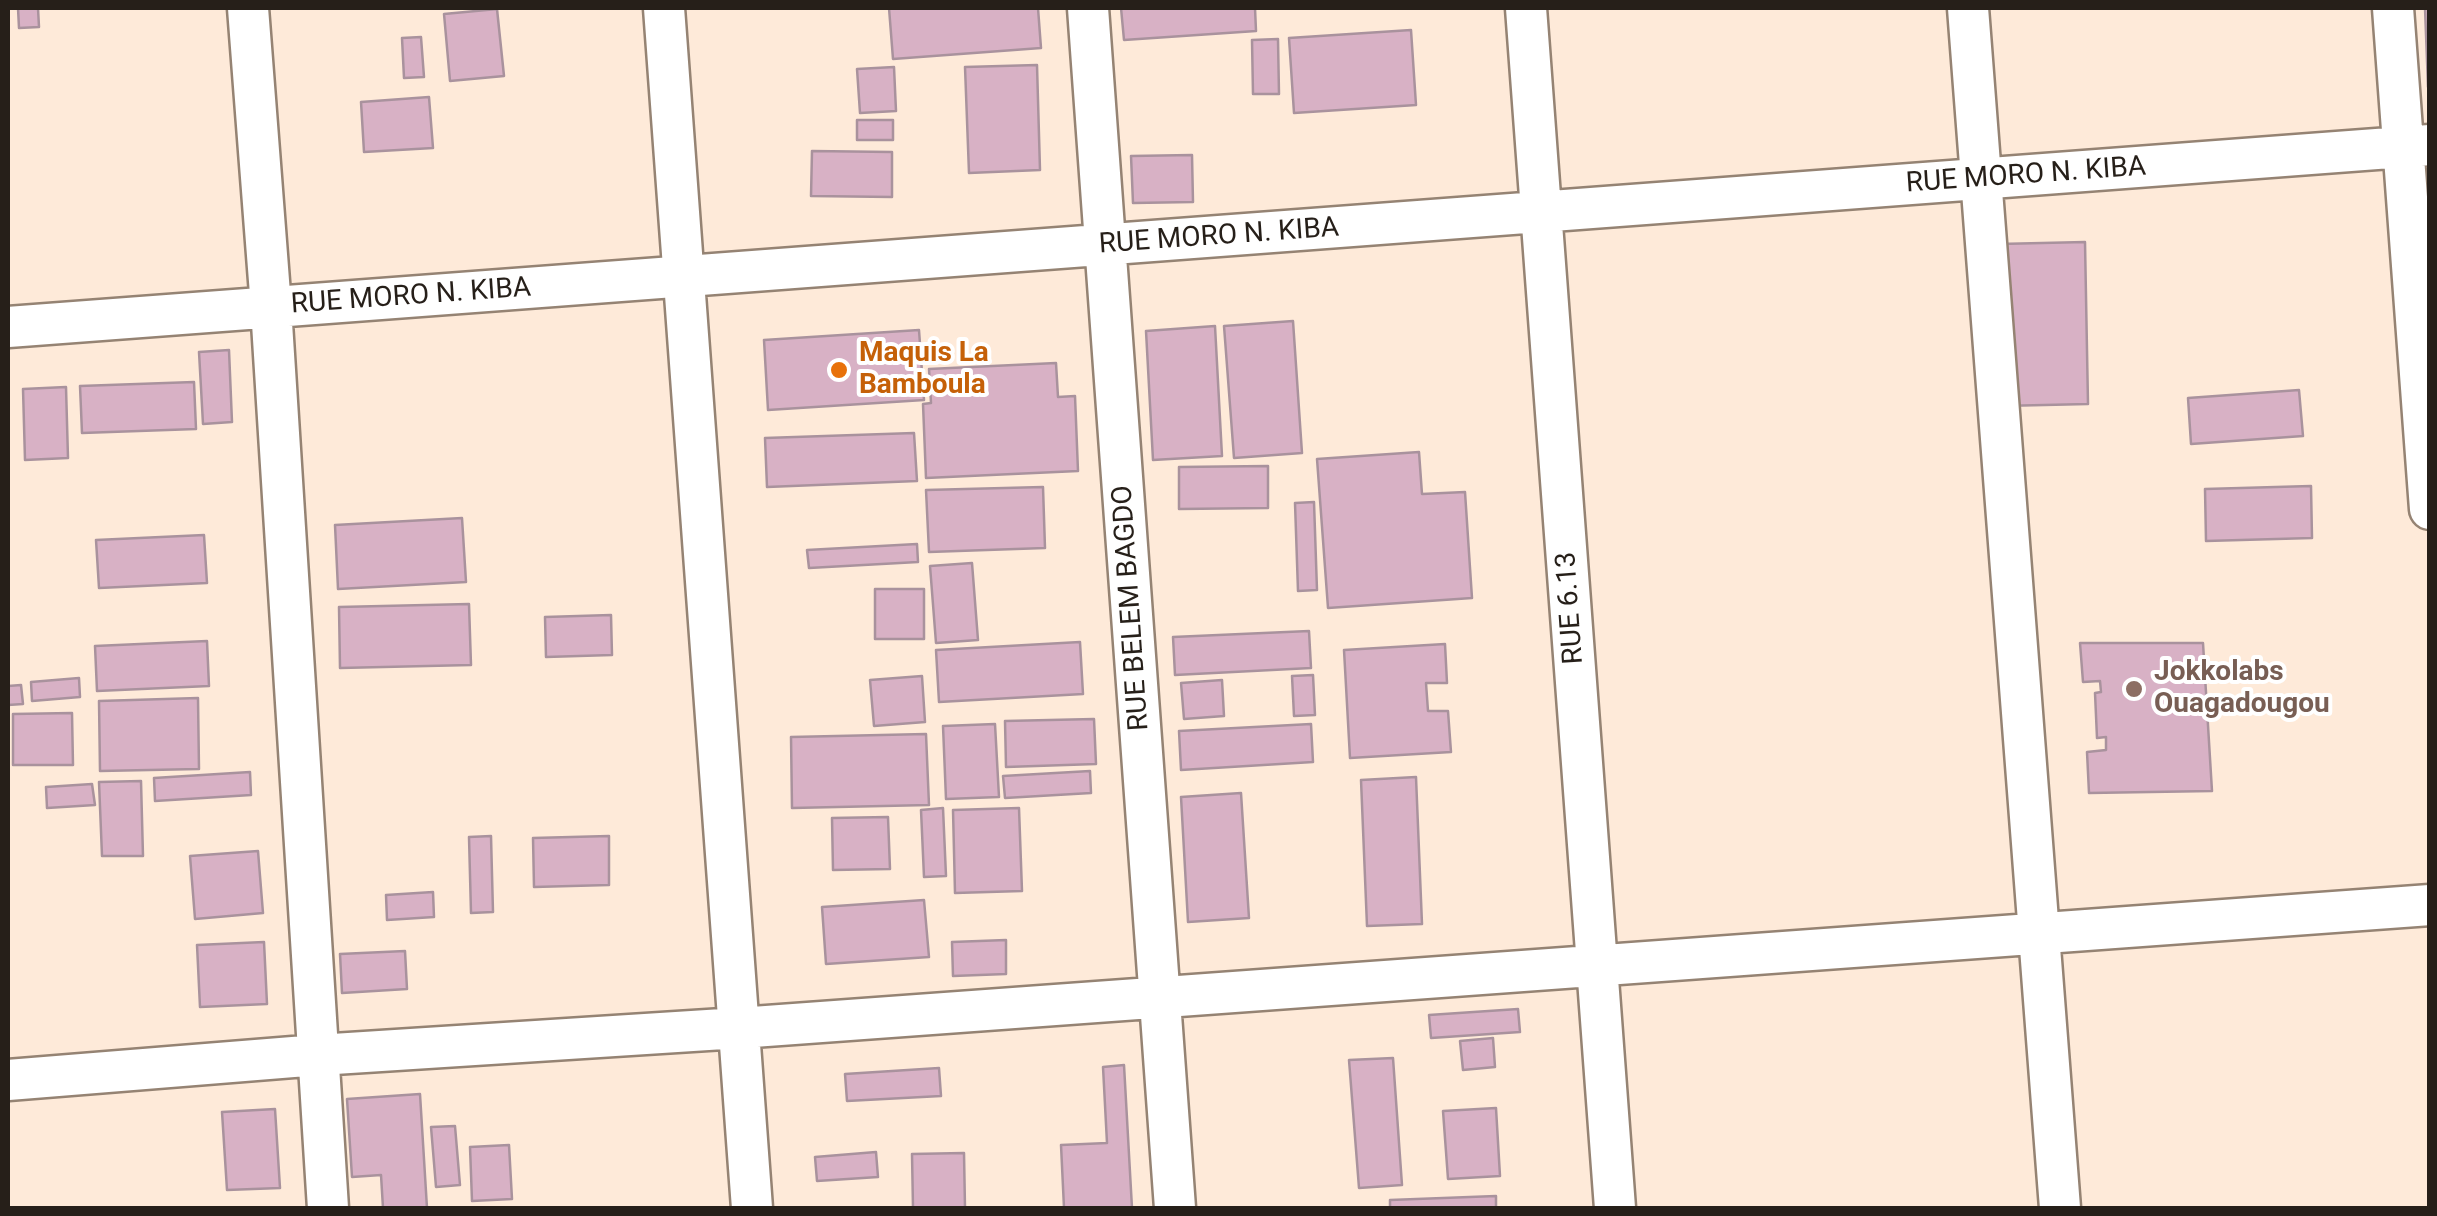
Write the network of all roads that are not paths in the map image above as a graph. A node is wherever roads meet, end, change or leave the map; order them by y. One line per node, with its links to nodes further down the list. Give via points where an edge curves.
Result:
1 (248, 8): 12 (street)
2 (664, 8): 11 (street)
3 (1088, 8): 10 (street, RUE BELEM BAGDO)
4 (1526, 8): 9 (street, RUE 6.13)
5 (1968, 8): 8 (street)
6 (2393, 8): 7 (street)
7 (2416, 146): 8 (street, RUE MORO N. KIBA); 14 (street)
8 (1981, 179): 9 (street, RUE MORO N. KIBA); 16 (street)
9 (1542, 212): 10 (street, RUE MORO N. KIBA); 17 (street, RUE 6.13)
10 (1105, 245): 11 (street, RUE MORO N. KIBA); 18 (street, RUE BELEM BAGDO)
11 (684, 277): 12 (street, RUE MORO N. KIBA); 19 (street)
12 (271, 307): 13 (street, RUE MORO N. KIBA); 20 (street)
13 (8, 327)
14 (2430, 509)
15 (2430, 905): 16 (street)
16 (2039, 934): 17 (street); 26 (street)
17 (1598, 966): 18 (street); 25 (street, RUE 6.13)
18 (1160, 997): 19 (street); 24 (street, RUE BELEM BAGDO)
19 (738, 1028): 20 (street); 23 (street)
20 (318, 1056): 21 (street); 22 (street)
21 (8, 1080)
22 (328, 1208)
23 (752, 1208)
24 (1176, 1208)
25 (1615, 1208)
26 (2060, 1208)

